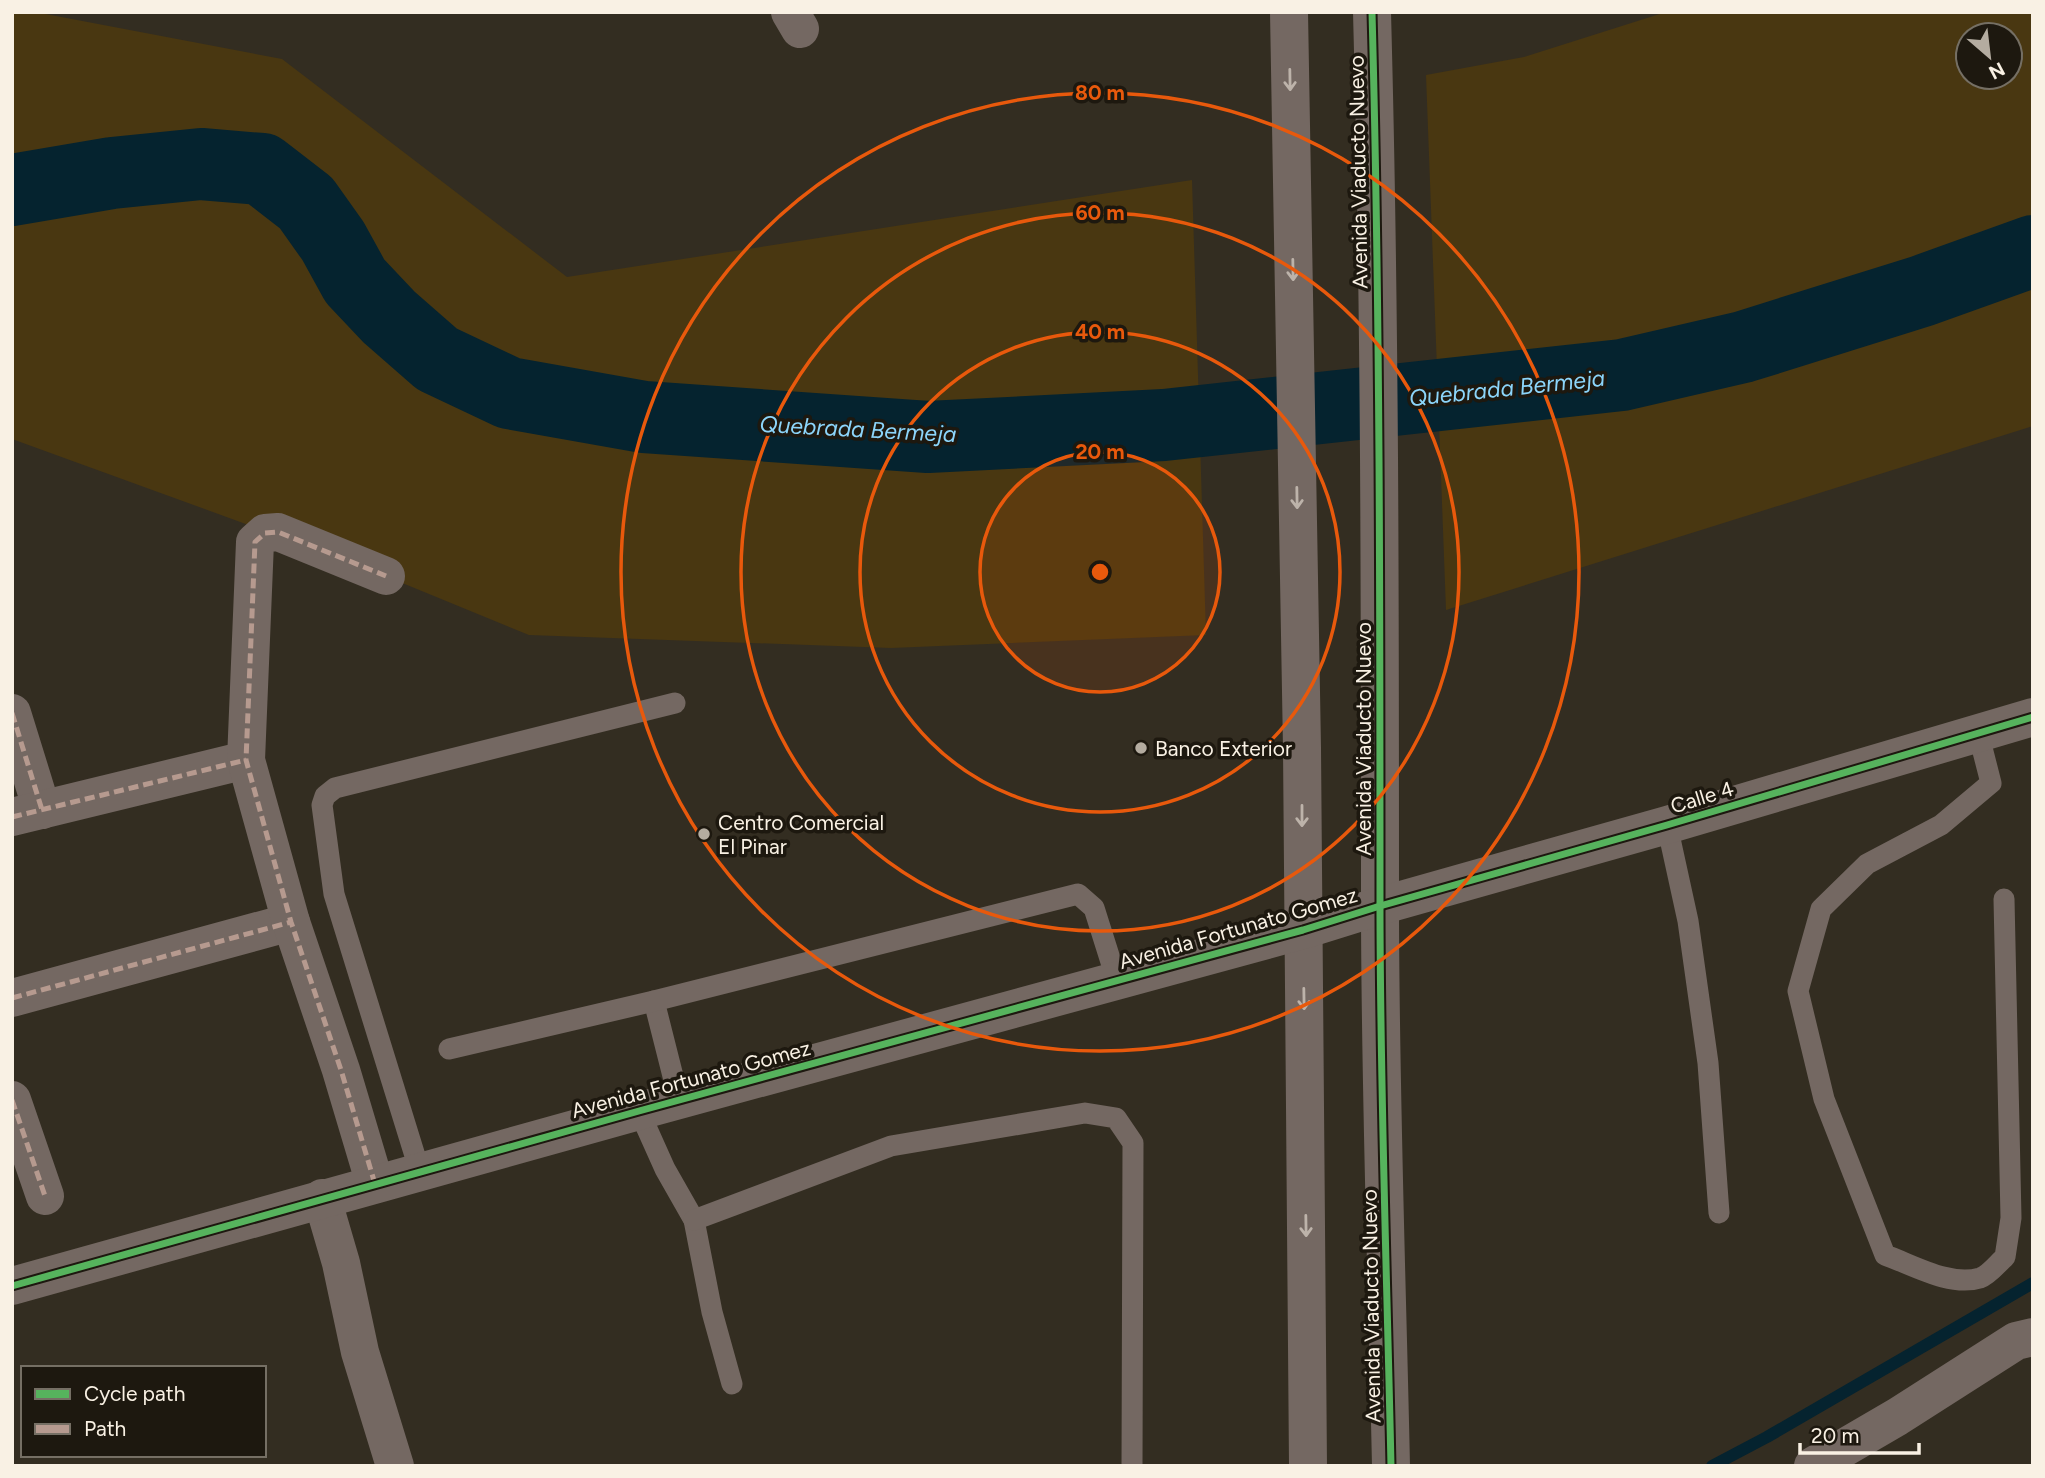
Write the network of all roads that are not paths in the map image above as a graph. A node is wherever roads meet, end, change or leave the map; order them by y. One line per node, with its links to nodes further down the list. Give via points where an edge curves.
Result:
1 (1289, 12): 14 (street, one-way to 14)
2 (1372, 12): 12 (street, Avenida Viaducto Nuevo)
3 (386, 576): 8 (street, via 278,532 265,533 255,542)
4 (676, 703): 22 (lane, via 335,788 325,796 322,805 334,894)
5 (12, 713): 9 (street)
6 (2033, 717): 7 (street, Calle 4)
7 (1978, 732): 10 (street, Calle 4); 11 (lane, via 1991,783 1941,825 1867,864 1821,909 1798,991 1824,1100 1885,1255 1962,1280 1982,1277 2005,1257 2011,1218)
8 (246, 760): 9 (street); 13 (street)
9 (27, 814)
10 (1667, 825): 12 (street, Calle 4); 26 (lane, via 1688,921 1708,1063)
11 (2004, 899)
12 (1380, 906): 14 (street, Avenida Fortunato Gomez); 34 (street, Avenida Viaducto Nuevo)
13 (291, 922): 16 (street); 23 (street)
14 (1303, 930): 15 (street, Avenida Fortunato Gomez); 33 (street, one-way to 33)
15 (1117, 981): 17 (lane, via 1094,908 1078,894); 20 (street, Avenida Fortunato Gomez)
16 (12, 998)
17 (654, 1001): 18 (lane); 20 (lane)
18 (449, 1049)
19 (12, 1100): 24 (street)
20 (679, 1100): 21 (street, Avenida Fortunato Gomez)
21 (639, 1111): 22 (street, Avenida Fortunato Gomez); 27 (lane)
22 (420, 1172): 23 (street, Avenida Fortunato Gomez)
23 (375, 1184): 25 (street, Avenida Fortunato Gomez)
24 (45, 1196)
25 (322, 1198): 28 (street, Avenida Fortunato Gomez); 31 (street, via 360,1352)
26 (1718, 1213)
27 (694, 1220): 30 (lane); 32 (lane, via 891,1146 1085,1113 1116,1118 1133,1143)
28 (12, 1286)
29 (2033, 1337): 35 (street, via 2016,1341)
30 (732, 1384)
31 (395, 1466)
32 (1132, 1466)
33 (1308, 1466)
34 (1391, 1466)
35 (1813, 1466)

